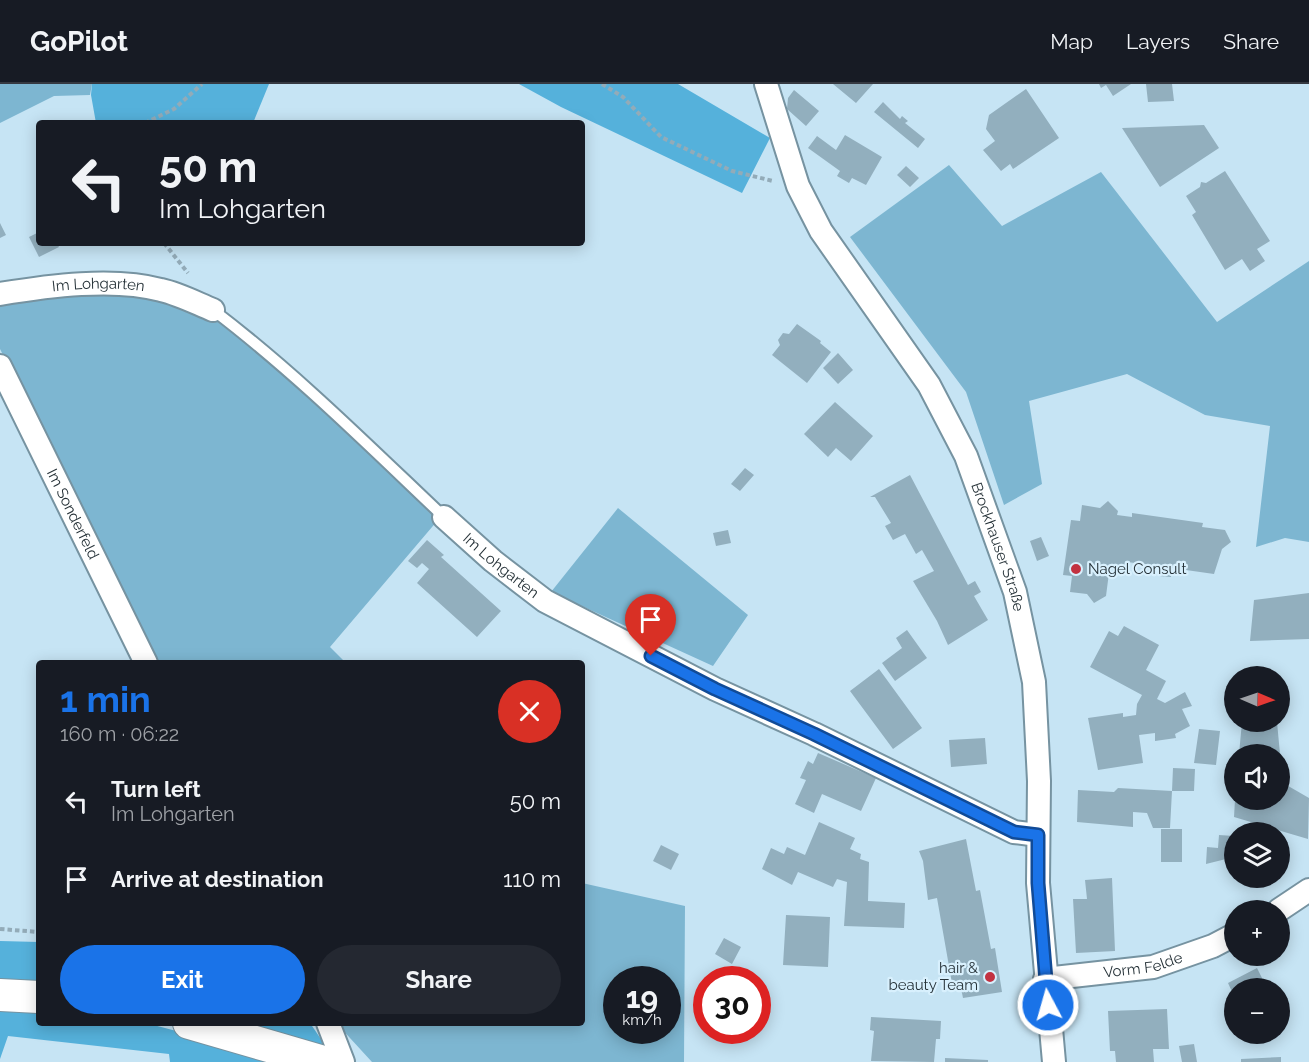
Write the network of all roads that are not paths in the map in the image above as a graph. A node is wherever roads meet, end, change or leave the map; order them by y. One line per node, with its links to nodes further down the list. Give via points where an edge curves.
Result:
1 (765, 84): 7 (street, Brockhauser Straße, via 798,186 821,231 929,385 966,456 997,535 1015,592 1034,682)
2 (0, 294): 3 (street, Im Lohgarten, via 108,284 160,289)
3 (213, 310): 5 (lane, Im Lohgarten, via 256,342 323,402)
4 (0, 366): 6 (street, Im Sonderfeld)
5 (444, 517): 7 (street, Im Lohgarten, via 545,601 715,689 1014,832)
6 (145, 660)
7 (1038, 835): 11 (street, Brockhauser Straße)
8 (1309, 890): 9 (street)
9 (1290, 903)
10 (1224, 940): 11 (street, Vorm Felde, via 1153,967)
11 (1045, 979): 18 (street, Brockhauser Straße, via 1041,1019)
12 (0, 995): 13 (main road)
13 (36, 997)
14 (199, 1026): 16 (main road)
15 (329, 1026): 17 (street)
16 (324, 1062)
17 (343, 1062)
18 (1054, 1062)

